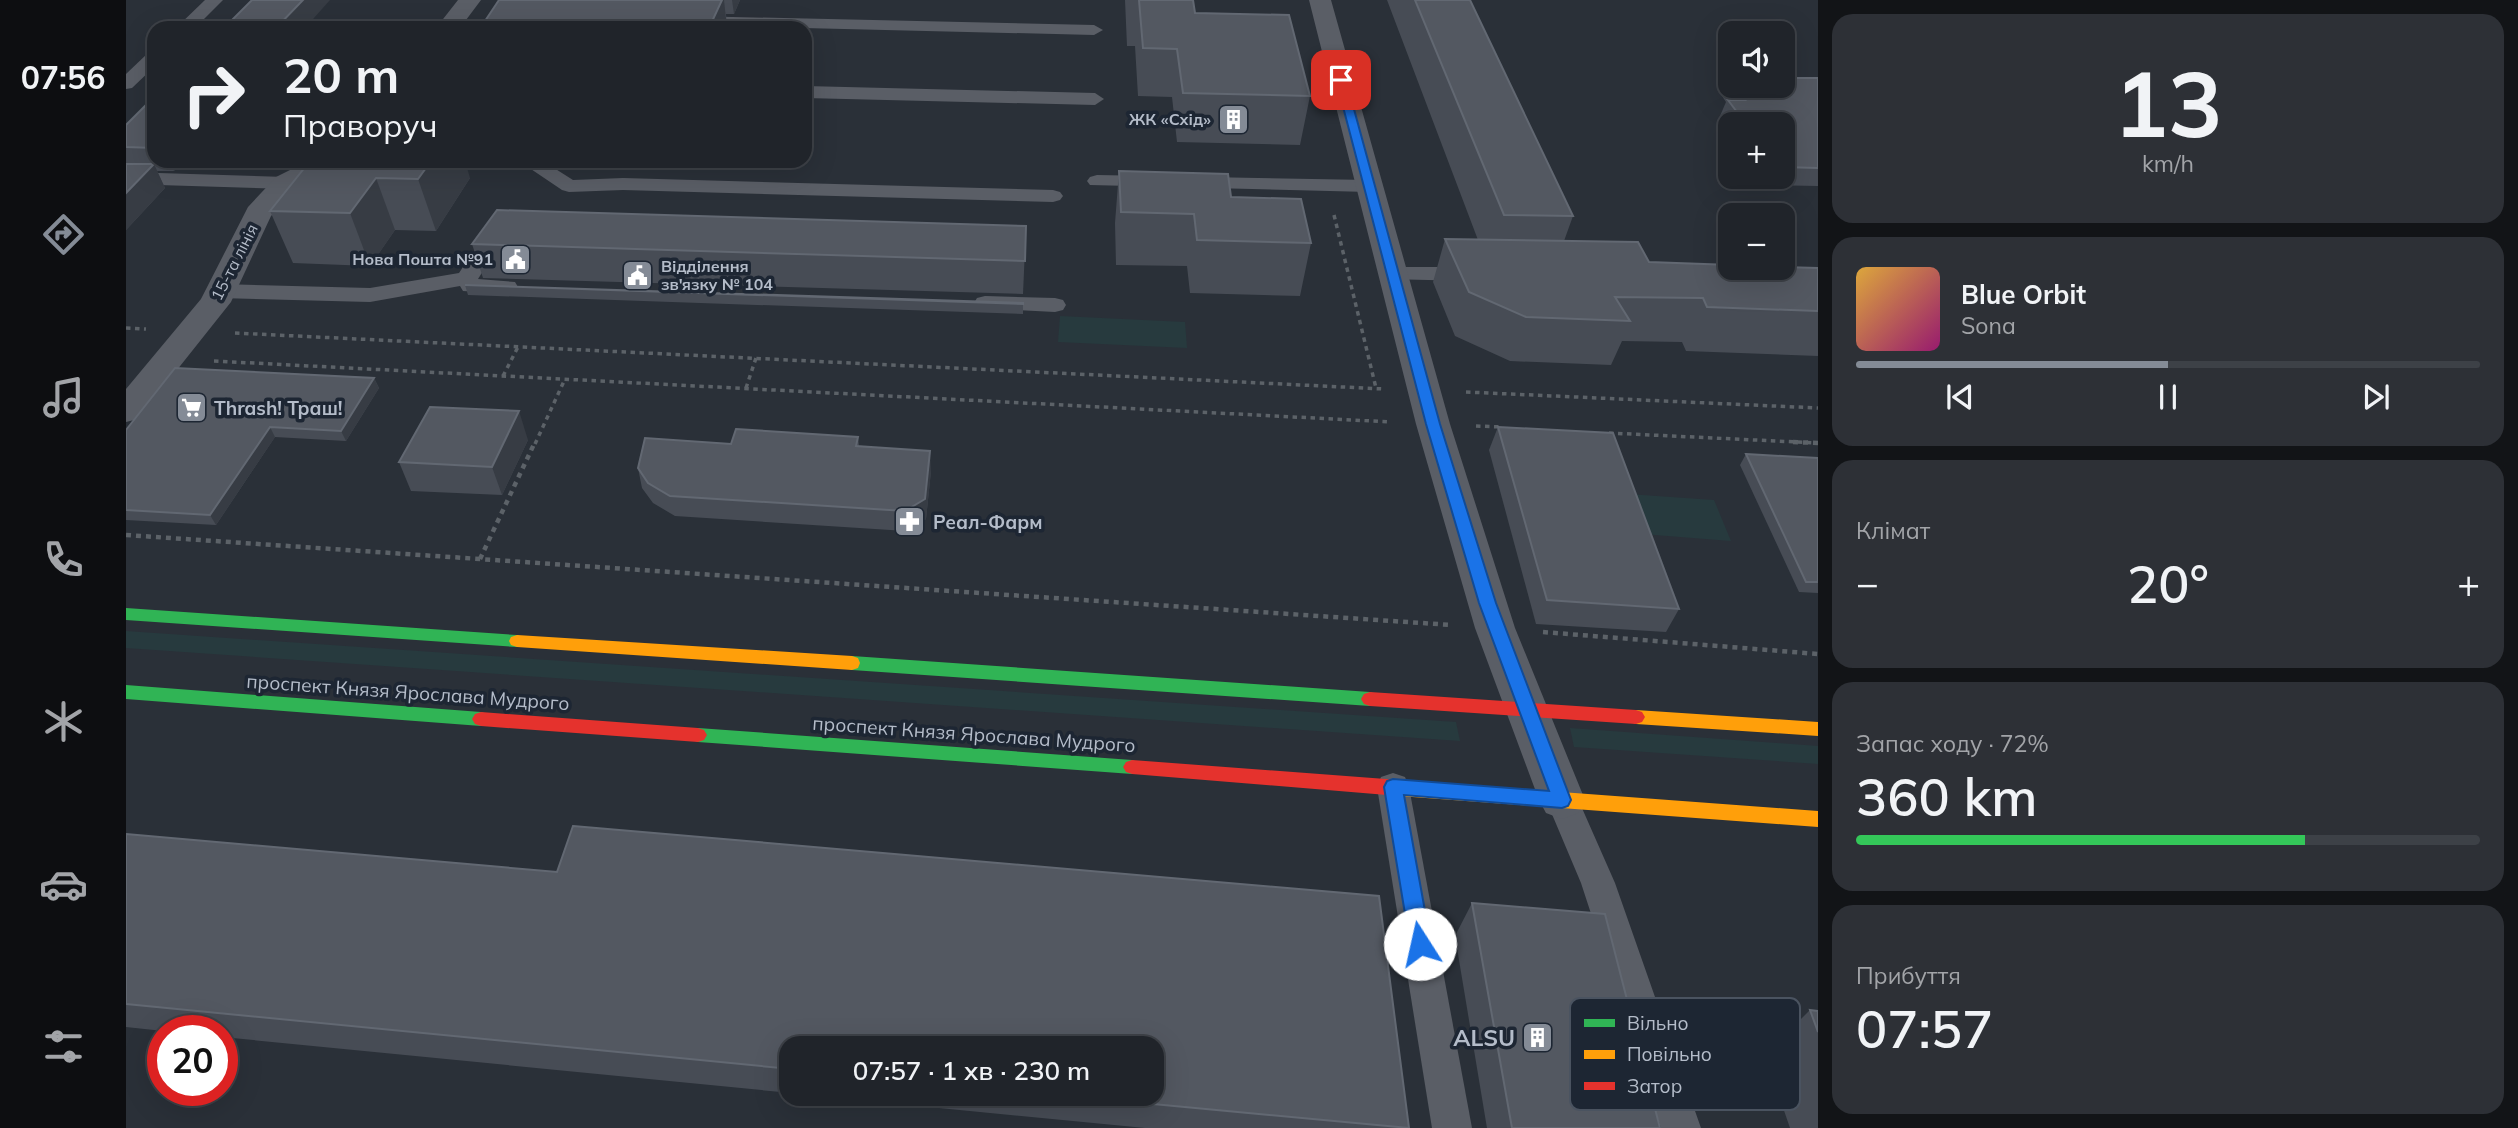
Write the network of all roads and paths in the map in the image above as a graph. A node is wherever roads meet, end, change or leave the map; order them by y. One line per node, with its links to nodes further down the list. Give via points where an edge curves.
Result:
1 (215, 0): 5 (lane)
2 (470, 0): 6 (street)
3 (1320, 0): 20 (street)
4 (666, 20): 7 (lane)
5 (192, 21)
6 (454, 21)
7 (709, 21)
8 (812, 23): 9 (lane)
9 (1094, 30)
10 (147, 64): 11 (lane)
11 (126, 84)
12 (812, 92): 13 (lane)
13 (1096, 99)
14 (315, 168): 18 (street, 15-та лінія)
15 (540, 168): 21 (lane, via 569,186)
16 (126, 178): 18 (lane)
17 (1097, 181): 19 (lane)
18 (286, 183): 27 (street, 15-та лінія, via 258,213)
19 (1327, 185): 20 (lane); 38 (path)
20 (1369, 186): 23 (street)
21 (1053, 196)
22 (488, 248): 25 (lane)
23 (1393, 274): 24 (lane); 39 (street)
24 (1498, 274)
25 (466, 278): 26 (lane, via 471,286); 27 (lane, via 370,295)
26 (534, 288)
27 (220, 290): 31 (street, 15-та лінія)
28 (959, 302): 29 (lane)
29 (1055, 305)
30 (126, 328): 31 (path)
31 (191, 331): 32 (path); 34 (street, 15-та лінія)
32 (518, 347): 33 (path); 35 (path)
33 (756, 358): 37 (path); 38 (path)
34 (169, 359): 35 (path); 41 (street, 15-та лінія)
35 (503, 376): 36 (path)
36 (565, 379): 37 (path); 47 (path)
37 (746, 388): 42 (path)
38 (1376, 388): 39 (path)
39 (1424, 391): 40 (path); 42 (street)
40 (1818, 408)
41 (126, 411)
42 (1433, 424): 43 (path); 49 (street)
43 (1516, 428)
44 (1598, 432): 45 (path)
45 (1818, 443)
46 (126, 535): 47 (path)
47 (480, 559): 49 (path)
48 (126, 614): 52 (main road)
49 (1495, 628): 50 (path); 52 (street)
50 (1818, 654)
51 (126, 692): 54 (main road, проспект Князя Ярослава Мудрого)
52 (1529, 710): 53 (main road); 55 (street)
53 (1818, 729)
54 (1393, 787): 55 (main road, проспект Князя Ярослава Мудрого); 59 (lane)
55 (1562, 800): 56 (main road, проспект Князя Ярослава Мудрого); 57 (lane, via 1598,883)
56 (1818, 820)
57 (1637, 998)
58 (1675, 1110): 60 (lane)
59 (1452, 1128)
60 (1681, 1128)

